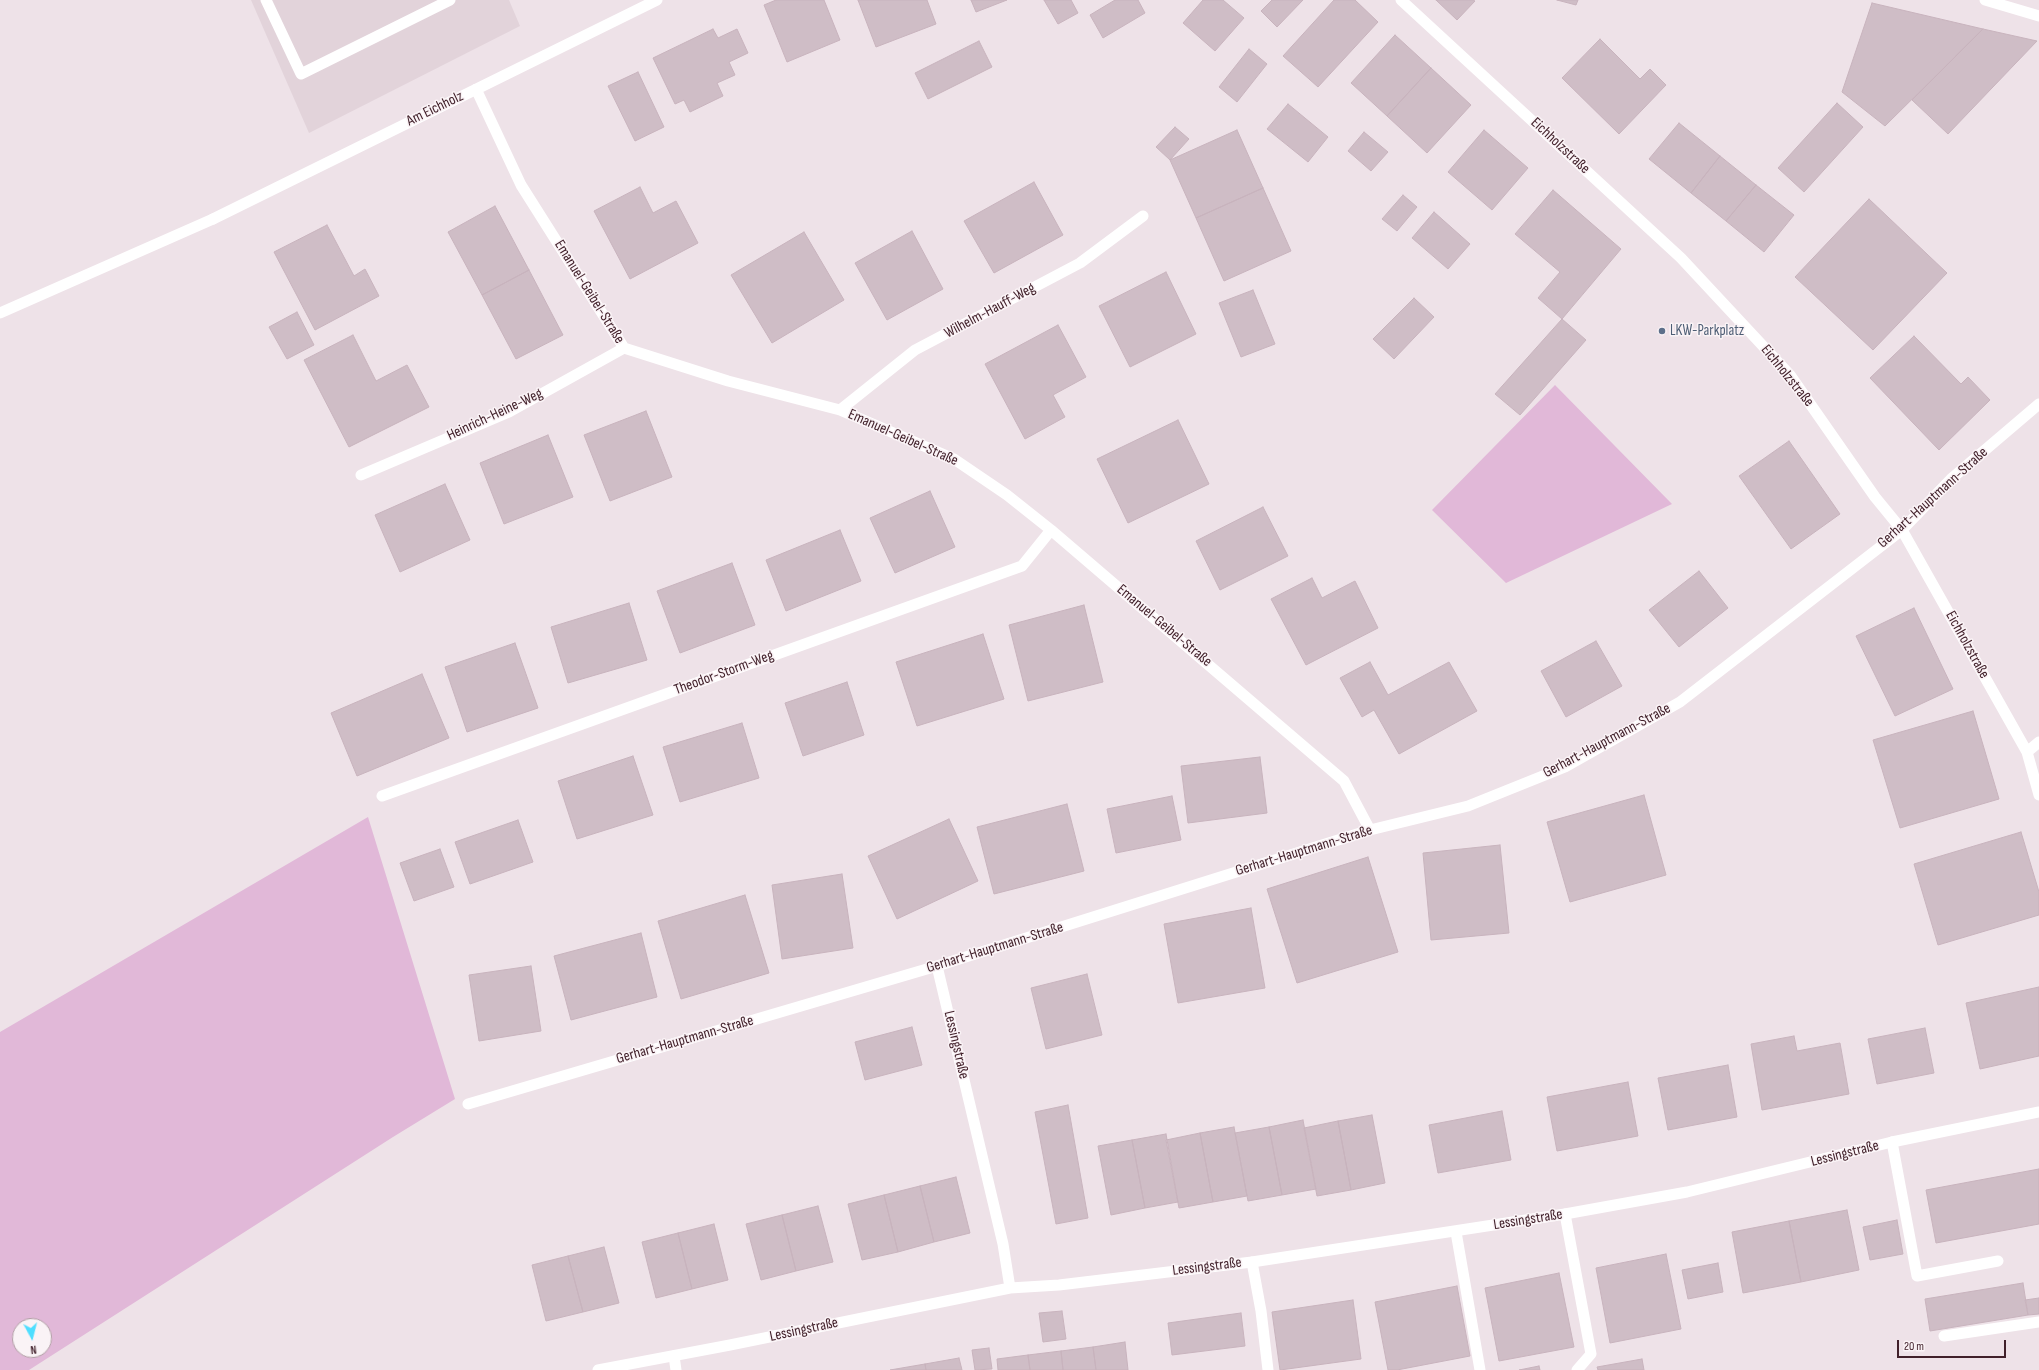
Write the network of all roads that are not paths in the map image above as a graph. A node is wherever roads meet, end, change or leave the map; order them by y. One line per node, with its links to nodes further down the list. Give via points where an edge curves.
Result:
1 (266, 0): 2 (street, via 301,74)
2 (450, 0)
3 (657, 0): 7 (street, Am Eichholz)
4 (1401, 0): 15 (street, Eichholzstraße, via 1687,264 1790,375 1875,497)
5 (1985, 0): 6 (street)
6 (2039, 16)
7 (476, 89): 9 (street, Am Eichholz, via 213,219); 10 (street, Emanuel-Geibel-Straße, via 521,185)
8 (1143, 216): 12 (street, Wilhelm-Hauff-Weg, via 1080,263 915,350)
9 (0, 313)
10 (624, 348): 12 (street, Emanuel-Geibel-Straße, via 728,381); 13 (street, Heinrich-Heine-Weg, via 509,412)
11 (2039, 404): 15 (street, Gerhart-Hauptmann-Straße, via 1951,479)
12 (840, 410): 14 (street, Emanuel-Geibel-Straße, via 954,459 1007,495)
13 (361, 475)
14 (1051, 530): 19 (street, Theodor-Storm-Weg, via 1022,566); 20 (street, Emanuel-Geibel-Straße, via 1344,781)
15 (1902, 530): 17 (street, Eichholzstraße); 20 (street, Gerhart-Hauptmann-Straße, via 1680,702 1565,767 1468,806)
16 (2039, 742): 17 (street)
17 (2027, 752): 18 (street, Eichholzstraße)
18 (2039, 795)
19 (382, 796)
20 (1370, 830): 21 (street, Gerhart-Hauptmann-Straße)
21 (937, 966): 22 (street, Gerhart-Hauptmann-Straße); 29 (street, Lessingstraße, via 1003,1244)
22 (468, 1104)
23 (2039, 1112): 24 (street, Lessingstraße)
24 (1892, 1142): 25 (street, Lessingstraße, via 1687,1192); 27 (street, via 1917,1276)
25 (1565, 1214): 26 (street, Lessingstraße); 37 (street, via 1590,1354)
26 (1456, 1232): 28 (street, Lessingstraße); 36 (street)
27 (1998, 1261)
28 (1252, 1262): 29 (street, Lessingstraße, via 1058,1285); 35 (street)
29 (1010, 1288): 32 (street, Lessingstraße)
30 (2039, 1322): 31 (street)
31 (1944, 1336)
32 (674, 1356): 33 (street, Lessingstraße); 34 (street)
33 (598, 1370)
34 (676, 1370)
35 (1268, 1370)
36 (1480, 1370)
37 (1576, 1370)

